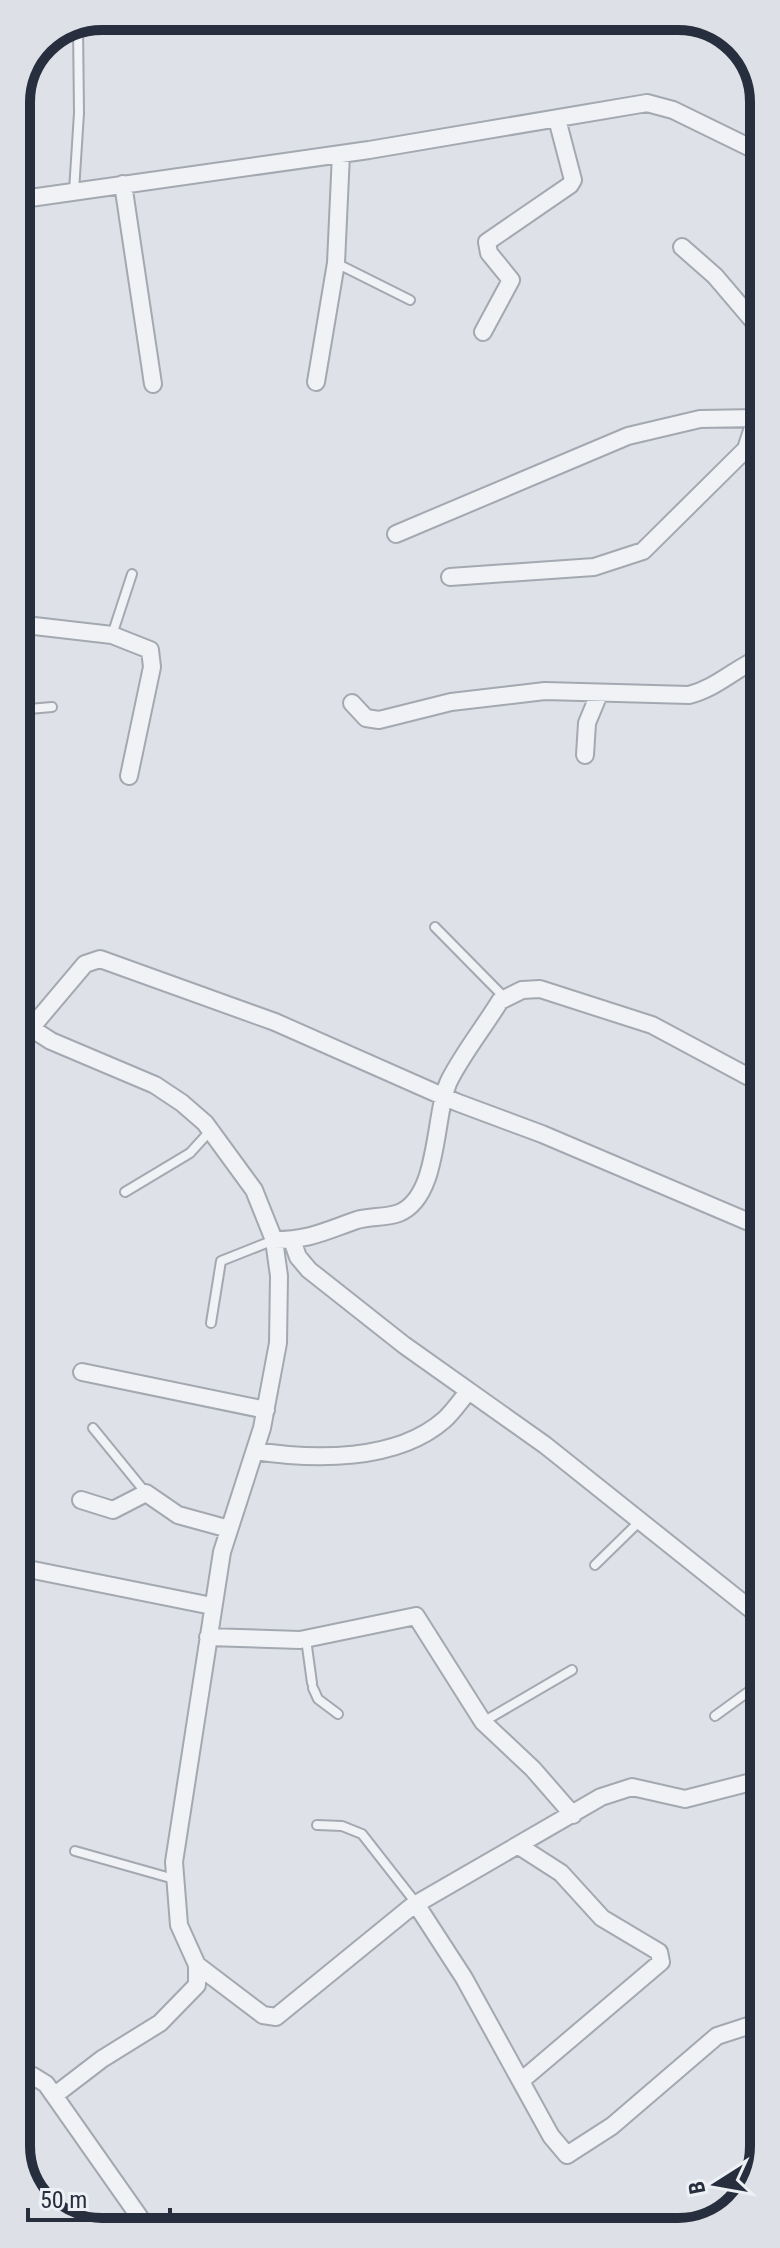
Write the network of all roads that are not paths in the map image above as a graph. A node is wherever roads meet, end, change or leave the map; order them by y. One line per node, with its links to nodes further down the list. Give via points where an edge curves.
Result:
1 (78, 34): 6 (lane)
2 (557, 119): 3 (street, via 659,104); 4 (street); 12 (street, via 573,180 487,242 489,253 511,280)
3 (750, 148)
4 (341, 154): 5 (street); 9 (street)
5 (123, 184): 6 (street); 14 (street)
6 (74, 191): 7 (street)
7 (30, 198)
8 (682, 247): 11 (street)
9 (336, 263): 10 (lane); 13 (street)
10 (410, 300)
11 (750, 317)
12 (483, 332)
13 (316, 382)
14 (153, 384)
15 (750, 411): 17 (street, via 628,436)
16 (750, 437): 19 (street, via 746,449 643,551 594,567)
17 (396, 534)
18 (132, 574): 21 (lane)
19 (450, 577)
20 (30, 626): 21 (street)
21 (112, 635): 28 (street, via 145,645 152,657)
22 (750, 662): 23 (street, via 710,689 689,695)
23 (599, 694): 24 (street, via 523,693 451,702 379,720 366,718); 27 (street, via 587,723)
24 (352, 703)
25 (52, 707): 26 (lane)
26 (30, 709)
27 (585, 755)
28 (129, 776)
29 (435, 927): 30 (lane)
30 (504, 997): 33 (street, via 540,989 652,1025); 34 (street, via 449,1080)
31 (30, 1018): 34 (street, via 85,964 100,959 275,1022)
32 (30, 1028): 35 (street, via 155,1085)
33 (750, 1078)
34 (444, 1096): 37 (street); 39 (street, via 438,1138 411,1205 399,1213)
35 (211, 1130): 36 (lane, via 190,1153); 38 (street, via 254,1190)
36 (125, 1192)
37 (750, 1222)
38 (274, 1240): 39 (street); 40 (lane, via 221,1261); 43 (street, via 278,1343)
39 (292, 1240): 42 (street, via 309,1270)
40 (211, 1323)
41 (82, 1372): 43 (street)
42 (468, 1392): 45 (street, via 444,1420 388,1448 319,1456); 48 (street, via 545,1445)
43 (266, 1410): 45 (street)
44 (93, 1428): 46 (lane)
45 (255, 1451): 49 (street)
46 (146, 1493): 47 (street, via 113,1510); 49 (street, via 178,1515)
47 (81, 1500)
48 (639, 1522): 50 (lane); 53 (street)
49 (229, 1529): 52 (street)
50 (595, 1565)
51 (30, 1569): 52 (street)
52 (212, 1606): 54 (street)
53 (750, 1609)
54 (208, 1637): 55 (street); 66 (street)
55 (306, 1639): 58 (lane, via 318,1699); 60 (street, via 416,1616)
56 (572, 1670): 60 (lane)
57 (750, 1690): 59 (lane)
58 (338, 1714)
59 (715, 1716)
60 (483, 1722): 62 (street)
61 (750, 1782): 62 (street, via 685,1799 632,1787 601,1797)
62 (573, 1815): 64 (street)
63 (317, 1825): 67 (lane, via 362,1834)
64 (519, 1846): 67 (street); 71 (street, via 561,1873 602,1918 661,1957)
65 (75, 1851): 66 (lane)
66 (174, 1879): 68 (street, via 179,1925)
67 (416, 1904): 68 (street, via 276,2017 263,2015); 71 (street)
68 (197, 1965): 72 (street, via 197,1985 160,2023)
69 (750, 2025): 71 (street, via 717,2036 573,2154 562,2153)
70 (30, 2076): 72 (street)
71 (521, 2081)
72 (55, 2095): 73 (street)
73 (139, 2218)

